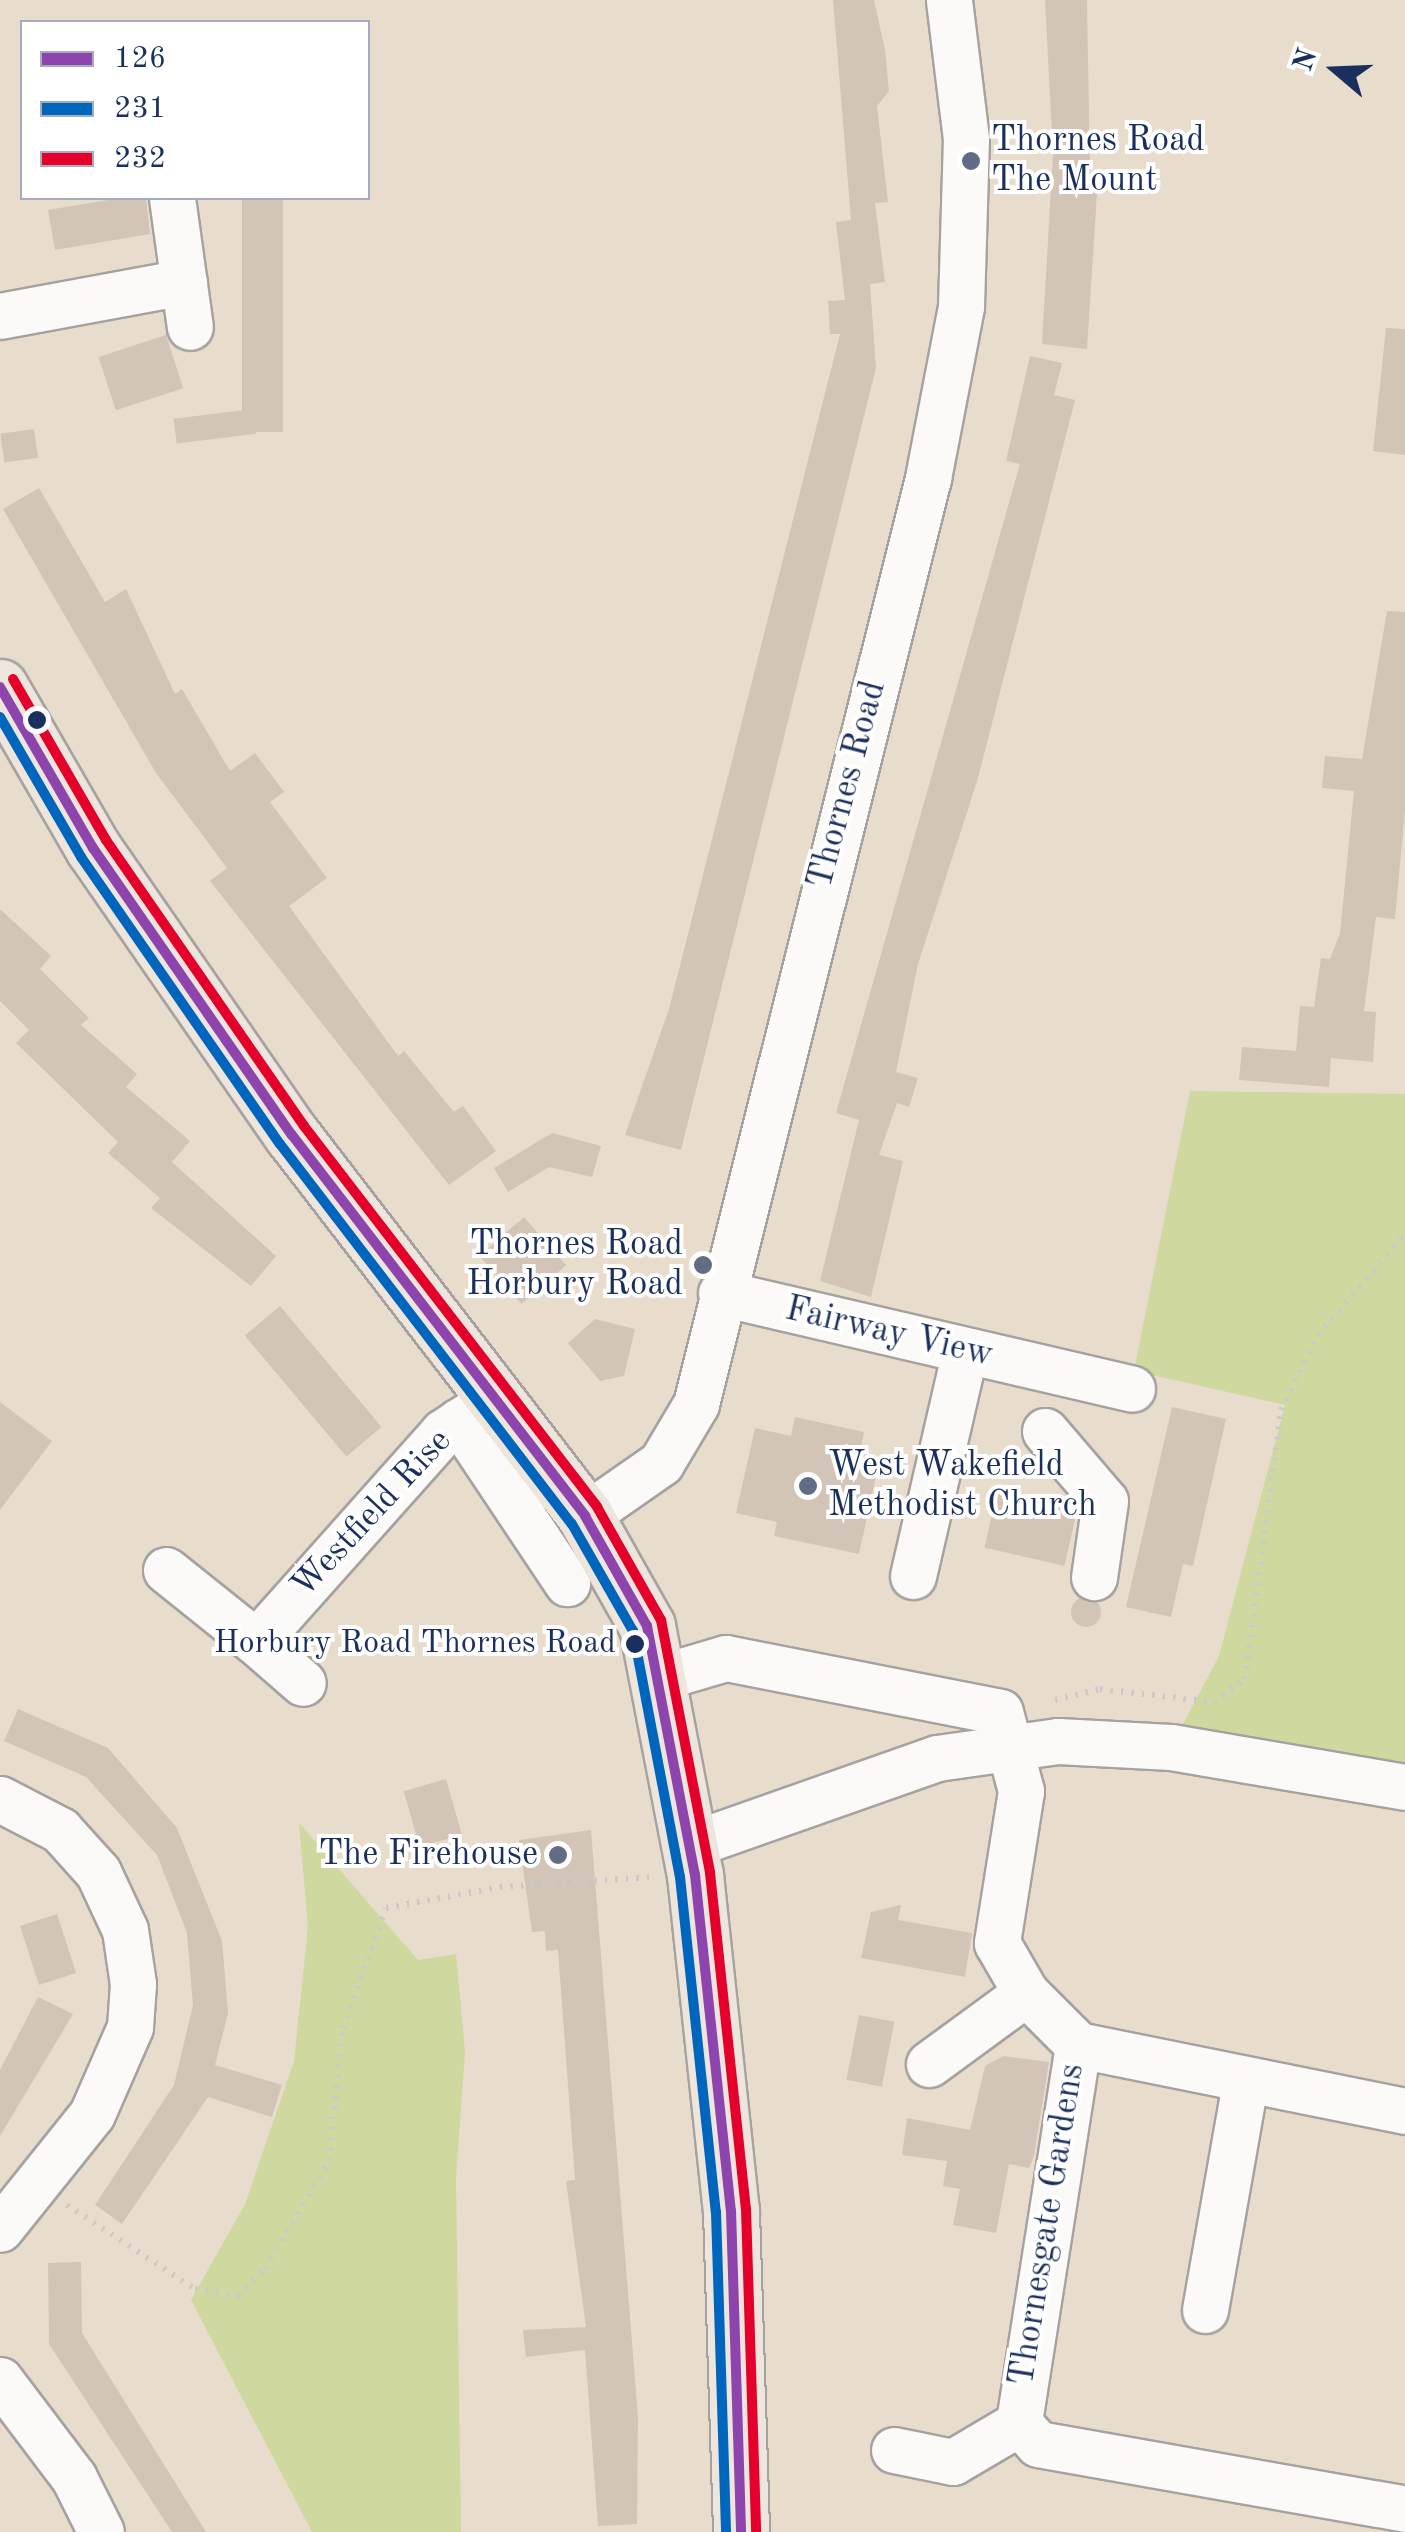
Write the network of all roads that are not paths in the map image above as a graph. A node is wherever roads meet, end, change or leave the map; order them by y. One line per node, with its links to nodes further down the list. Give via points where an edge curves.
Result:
1 (949, 0): 7 (street, Thornes Road, via 966,140 961,306 928,478)
2 (175, 216): 3 (street)
3 (184, 282): 4 (street); 5 (street)
4 (0, 316)
5 (190, 327)
6 (0, 687): 11 (highway, via 93,848)
7 (721, 1293): 8 (street, Fairway View); 12 (street, Thornes Road, via 683,1435 636,1484)
8 (964, 1351): 9 (street, Fairway View); 14 (street)
9 (1058, 1372): 10 (street, Fairway View); 15 (street, via 1040,1449 1106,1501)
10 (1132, 1389)
11 (478, 1409): 12 (highway); 16 (street); 17 (street, Westfield Rise)
12 (586, 1516): 18 (highway, via 623,1570)
13 (166, 1570): 17 (street)
14 (913, 1576)
15 (1094, 1578)
16 (567, 1583)
17 (256, 1642): 19 (street)
18 (658, 1678): 20 (street, via 726,1658); 23 (highway)
19 (302, 1682)
20 (1004, 1732): 21 (street, via 1171,1747); 23 (street); 24 (street, Thornesgate Gardens, via 1020,1792 997,1943)
21 (1405, 1788)
22 (0, 1800): 29 (street, via 60,1830 98,1872 125,1930 133,1984 118,2064 92,2114)
23 (693, 1860): 36 (highway, via 731,2211)
24 (1026, 1993): 25 (street, Thornesgate Gardens); 26 (street)
25 (1078, 2045): 27 (street, Thornesgate Gardens); 32 (street, Thornesgate Gardens)
26 (929, 2064)
27 (1244, 2083): 28 (street, Thornesgate Gardens); 30 (street)
28 (1405, 2111)
29 (0, 2229)
30 (1205, 2310)
31 (0, 2380): 35 (street, via 74,2478)
32 (1019, 2422): 33 (street, via 953,2462); 34 (street, Thornesgate Gardens, via 1038,2444)
33 (894, 2450)
34 (1405, 2509)
35 (101, 2532)
36 (740, 2532)

